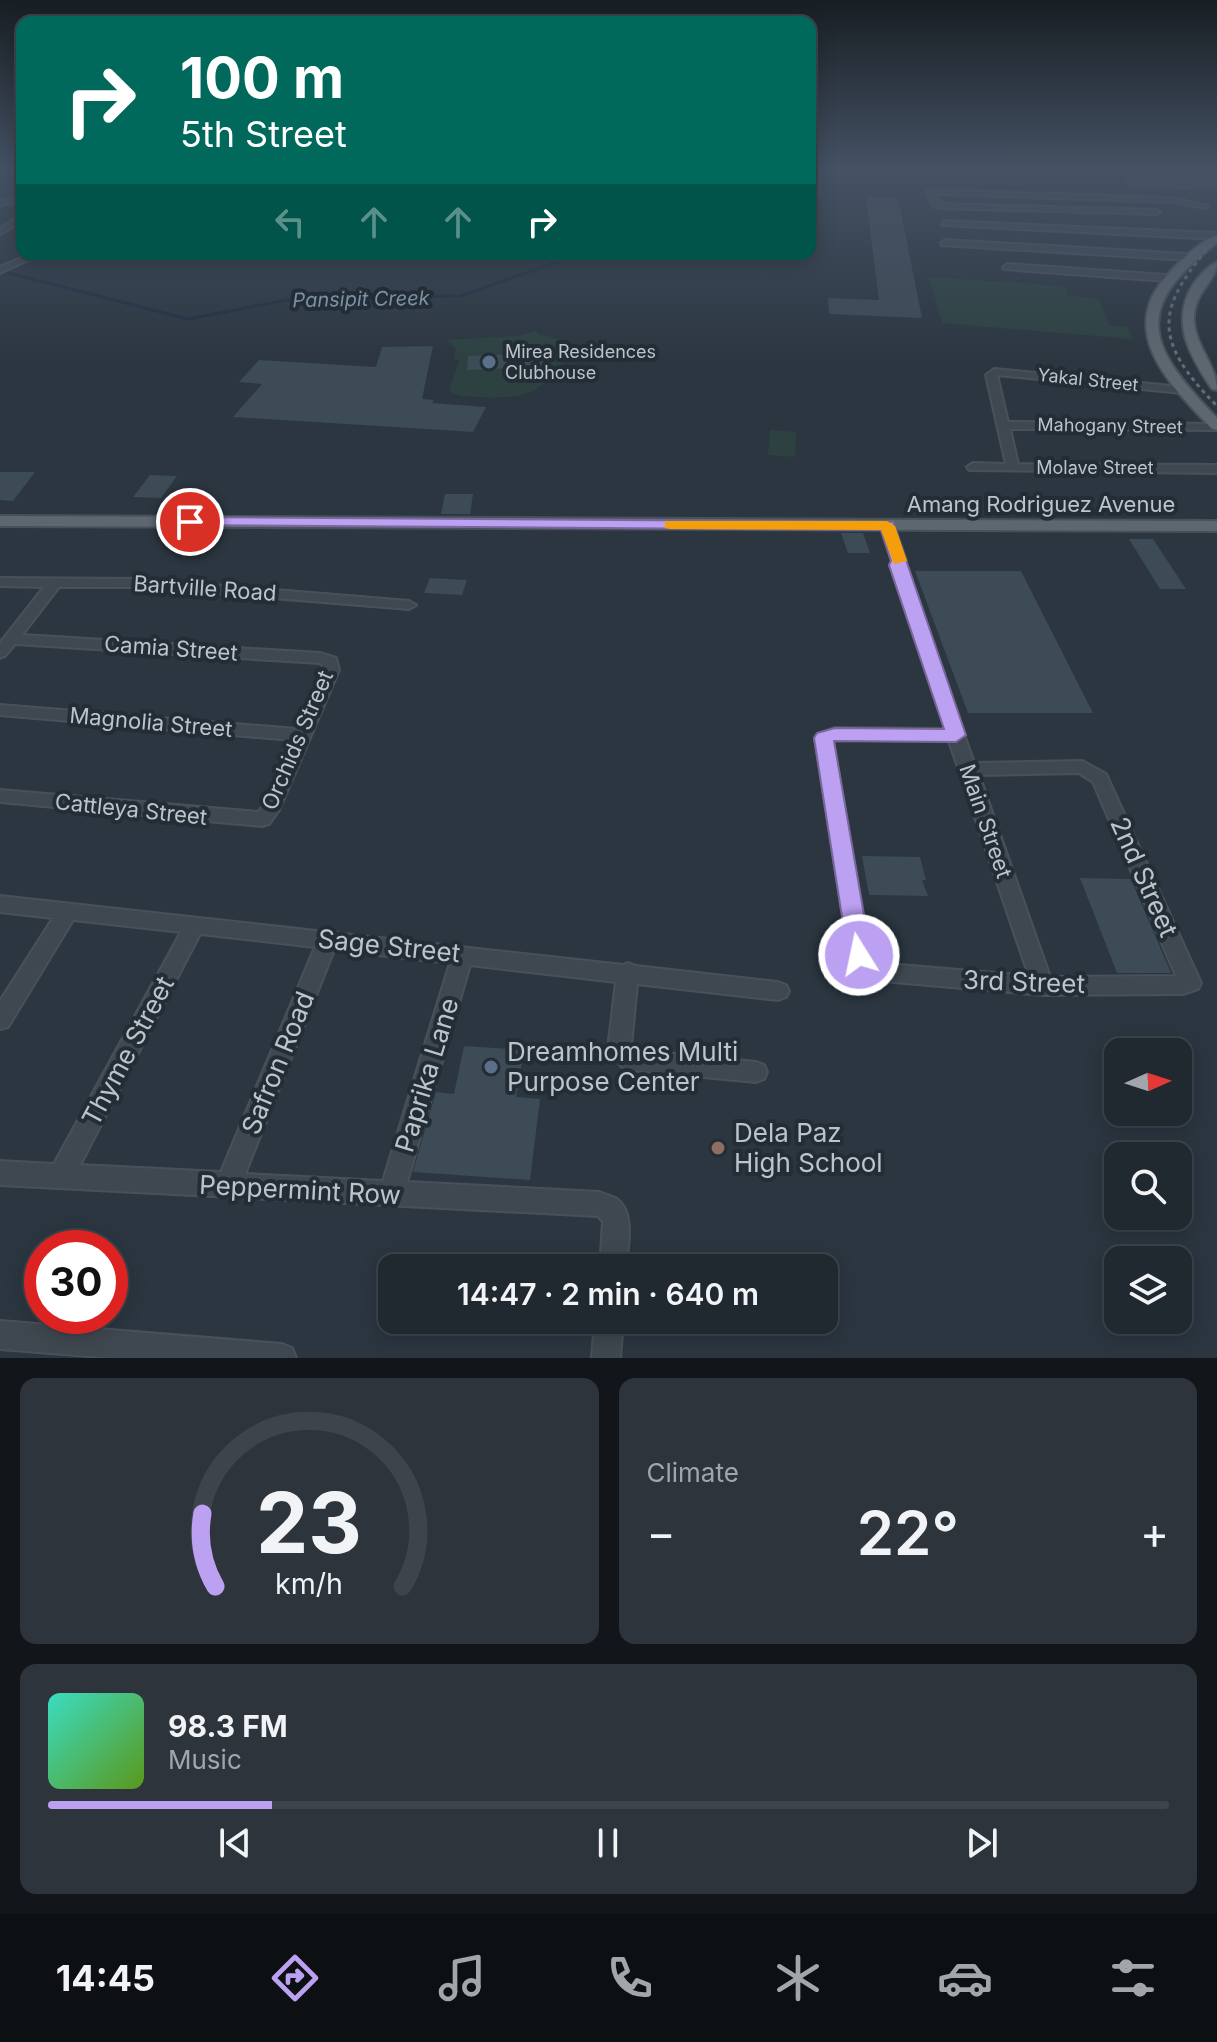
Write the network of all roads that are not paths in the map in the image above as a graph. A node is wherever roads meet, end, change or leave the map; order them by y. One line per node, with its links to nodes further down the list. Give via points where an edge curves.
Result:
1 (1108, 231): 2 (street)
2 (1217, 237): 4 (main road)
3 (945, 243): 4 (street)
4 (1188, 257): 10 (main road)
5 (24, 260): 8 (street)
6 (1217, 265): 9 (main road)
7 (1007, 267): 10 (street)
8 (2, 270)
9 (1203, 277): 11 (street); 12 (main road, via 1190,300 1186,325)
10 (1166, 278): 13 (main road, via 1155,296 1151,320 1157,347)
11 (1217, 279)
12 (1216, 385): 13 (main road)
13 (1179, 386): 14 (street, Yakal Street, via 994,372); 15 (main road)
14 (1002, 425): 15 (street, Mahogany Street); 17 (street)
15 (1217, 427)
16 (973, 467): 17 (street, Molave Street)
17 (1013, 467): 18 (street, Molave Street)
18 (1217, 469)
19 (0, 521): 20 (main road, Amang Rodriguez Avenue)
20 (882, 526): 21 (main road, Amang Rodriguez Avenue); 30 (street, Main Street, via 890,561 897,565)
21 (1217, 526)
22 (0, 582): 23 (street, Bartville Road)
23 (53, 585): 24 (street, Bartville Road, via 139,583); 25 (street)
24 (409, 605)
25 (11, 639): 26 (street); 27 (street, Camia Street)
26 (0, 653)
27 (330, 661): 29 (street, Orchids Street, via 331,670)
28 (0, 710): 29 (street, Magnolia Street)
29 (301, 735): 33 (street, Orchids Street)
30 (956, 735): 31 (street, Main Street); 41 (street, 3rd Street, via 824,738 859,955 870,971 887,975)
31 (968, 769): 40 (street, 2nd Street, via 1082,767 1100,778); 41 (street, Main Street)
32 (0, 796): 33 (street, Cattleya Street)
33 (262, 819)
34 (0, 904): 35 (street, Sage Street)
35 (68, 911): 36 (street, Sage Street); 43 (street)
36 (195, 925): 37 (street, Sage Street); 46 (street, Thyme Street)
37 (328, 940): 38 (street, Sage Street); 47 (street, Safron Road)
38 (463, 954): 39 (street, Sage Street); 48 (street, Paprika Lane)
39 (628, 972): 42 (street, Sage Street); 44 (street, via 619,1049 630,1060)
40 (1189, 975): 41 (street, 3rd Street, via 1190,983 1183,985)
41 (1043, 986)
42 (778, 991)
43 (0, 1020)
44 (756, 1072)
45 (0, 1173): 46 (street, Peppermint Row)
46 (61, 1176): 47 (street, Peppermint Row)
47 (228, 1186): 48 (street, Peppermint Row)
48 (391, 1195): 49 (street, Peppermint Row, via 599,1204 616,1220)
49 (614, 1254)
50 (608, 1334): 53 (street)
51 (0, 1335): 52 (street)
52 (282, 1358)
53 (606, 1358)

